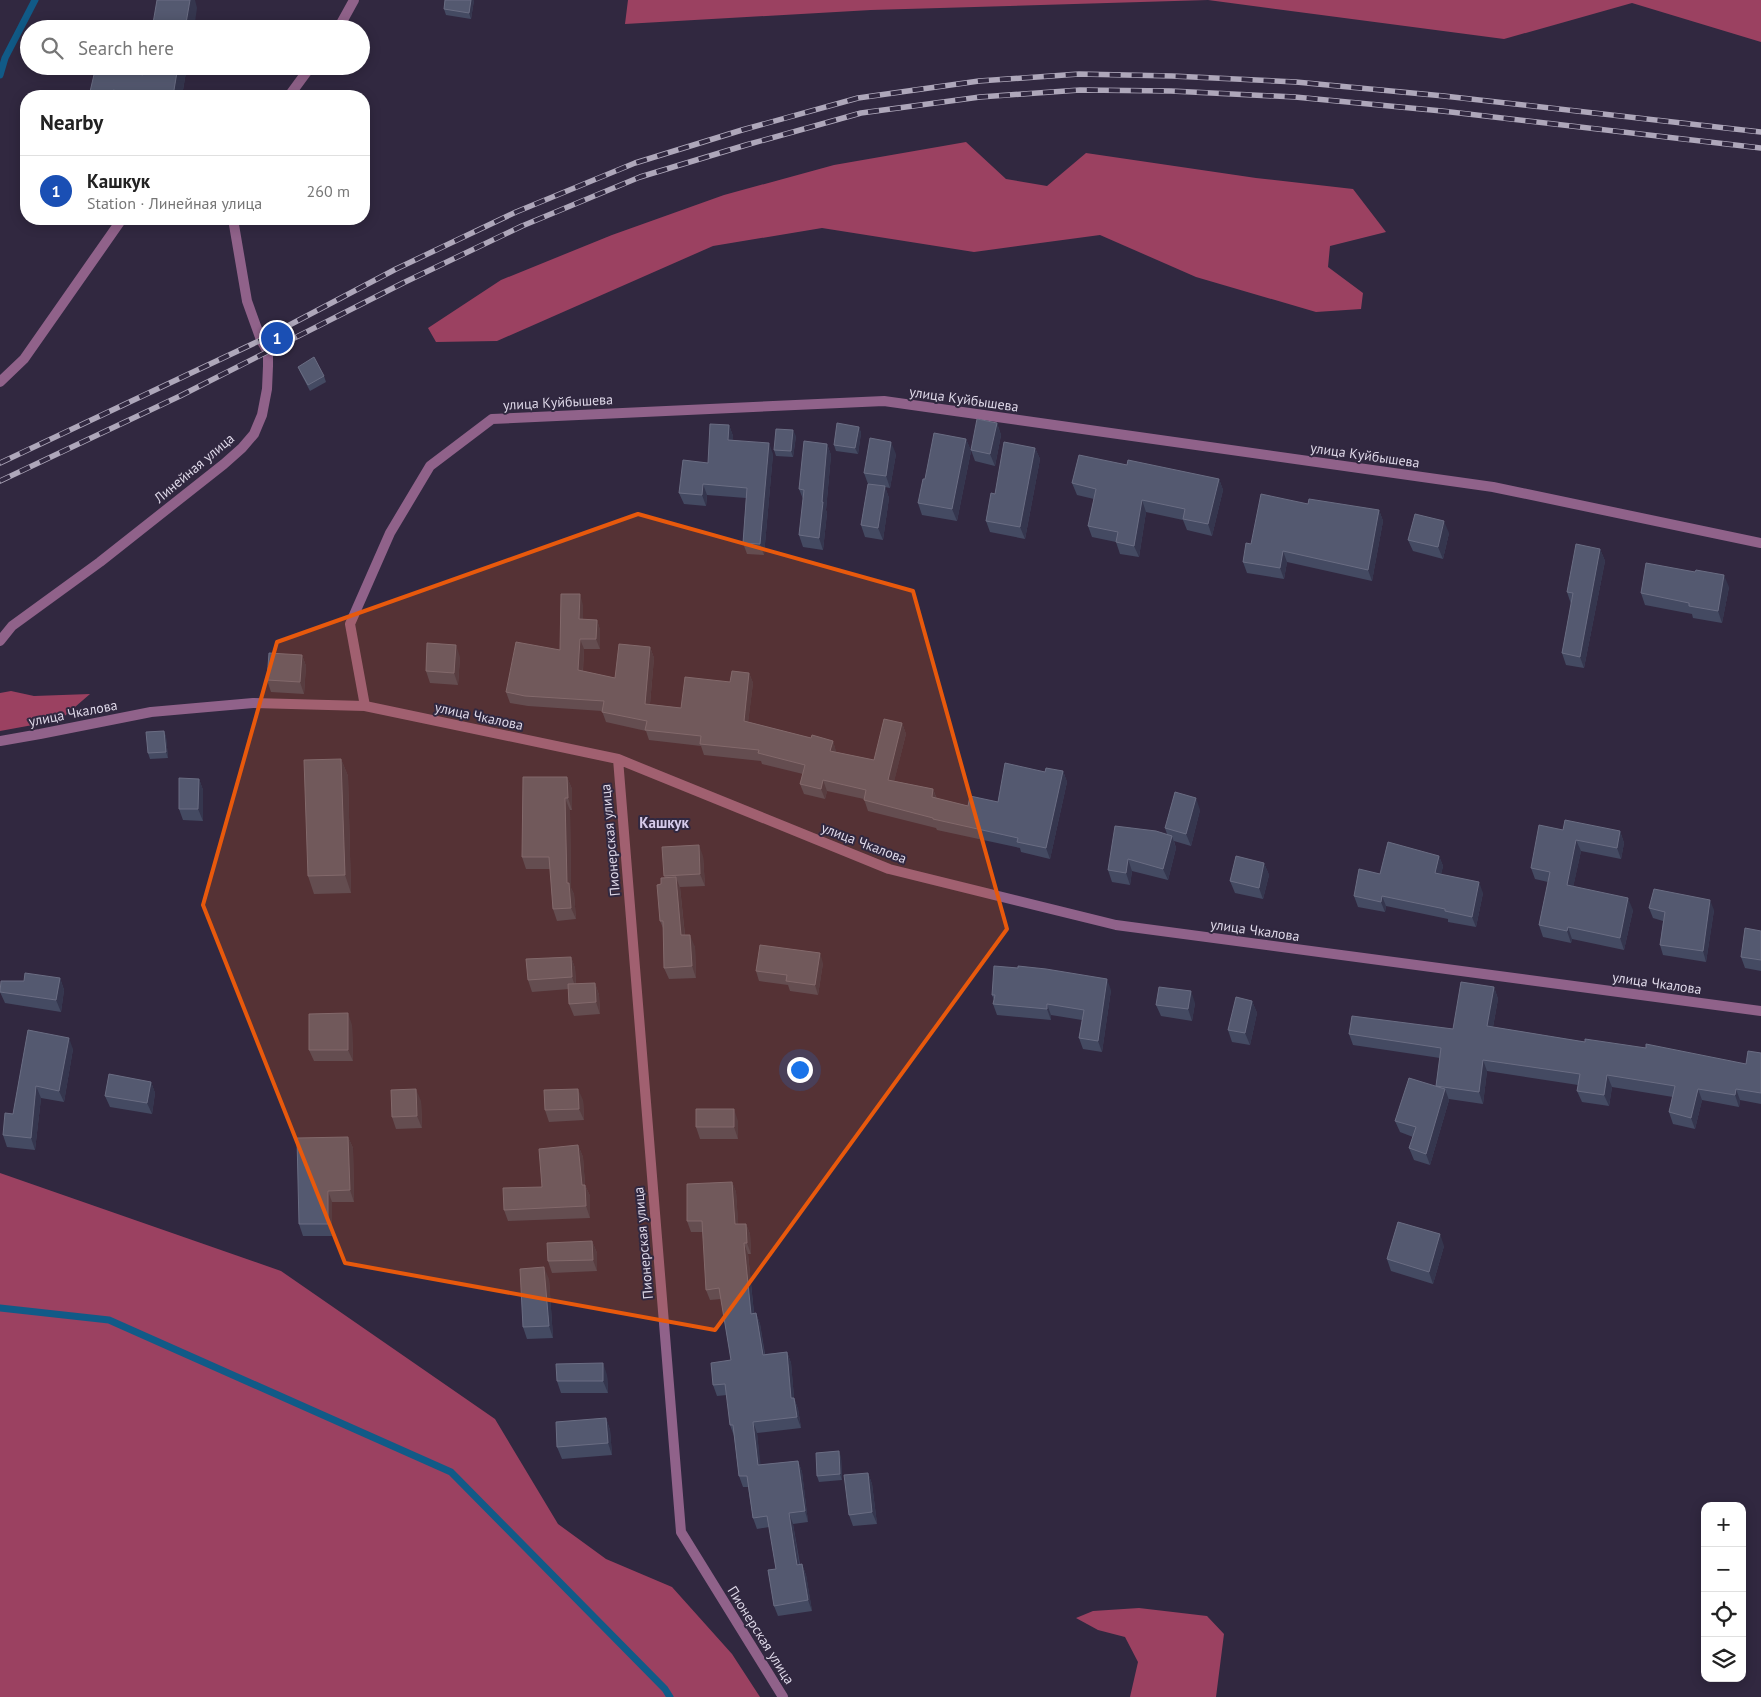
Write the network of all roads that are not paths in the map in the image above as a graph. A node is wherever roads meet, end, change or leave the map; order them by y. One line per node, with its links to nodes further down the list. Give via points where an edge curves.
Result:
1 (354, 0): 2 (street)
2 (343, 20)
3 (304, 75): 4 (street)
4 (293, 90)
5 (118, 225): 7 (street, via 24,359)
6 (235, 225): 9 (street, Линейная улица, via 247,301 268,352 267,389 254,434 224,464 100,562 12,626)
7 (0, 382)
8 (1761, 543): 10 (street, улица Куйбышева, via 1493,487 884,401 492,419 430,466 390,533 350,624)
9 (0, 641)
10 (365, 706): 11 (street, улица Чкалова, via 253,703 151,712); 12 (street, улица Чкалова)
11 (0, 741)
12 (618, 759): 13 (street, улица Чкалова, via 889,869 1116,926); 14 (street, Пионерская улица, via 681,1532)
13 (1761, 1011)
14 (783, 1697)

